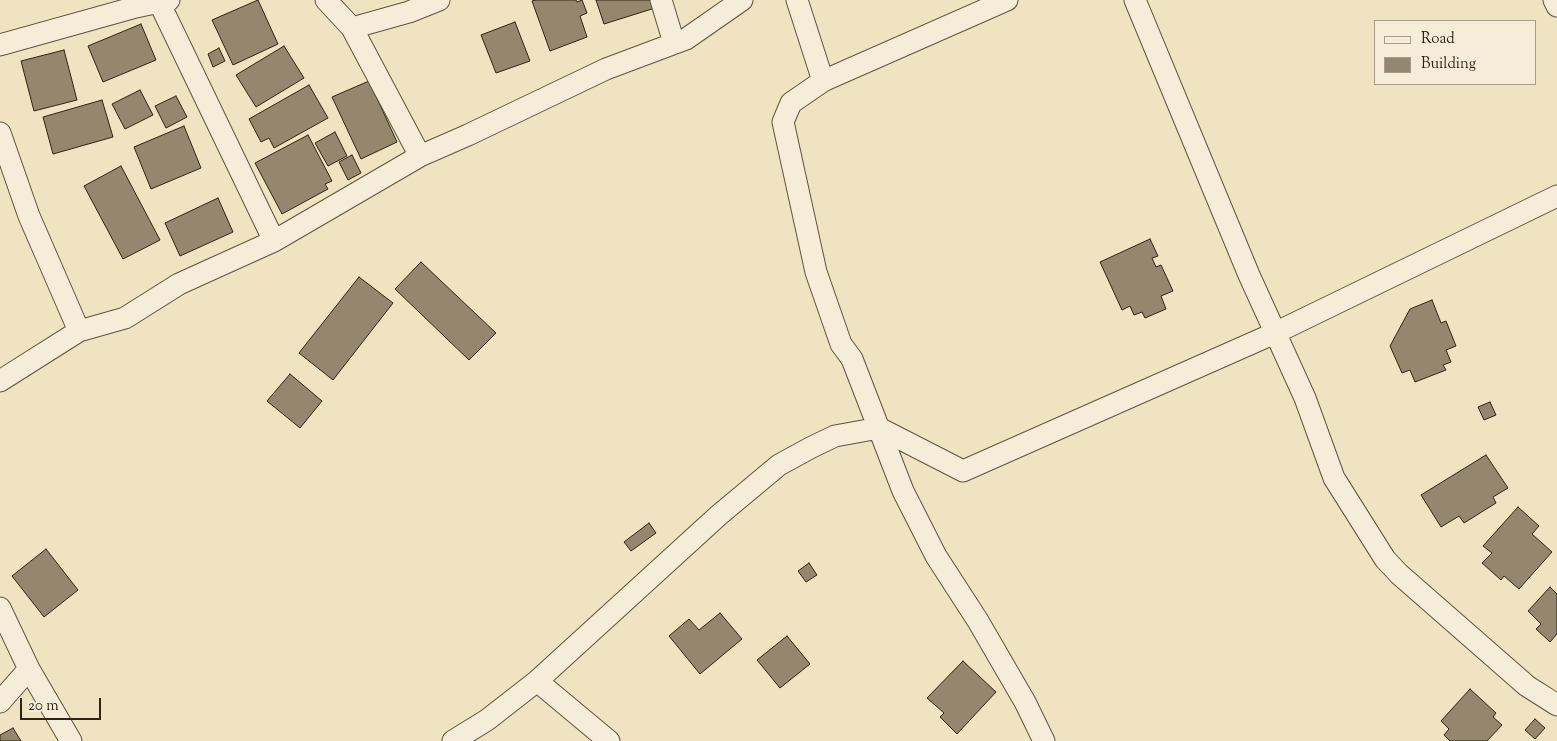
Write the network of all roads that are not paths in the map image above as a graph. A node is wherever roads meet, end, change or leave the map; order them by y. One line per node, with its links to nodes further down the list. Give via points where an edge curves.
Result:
1 (326, 0): 11 (street)
2 (439, 0): 11 (street)
3 (661, 0): 12 (street)
4 (742, 0): 12 (street, via 686,39)
5 (797, 0): 14 (street)
6 (1007, 0): 14 (street)
7 (1135, 0): 20 (street)
8 (1554, 0): 10 (street)
9 (164, 1): 13 (street); 18 (street)
10 (1557, 6)
11 (352, 28): 16 (street)
12 (674, 43): 16 (street, via 606,69)
13 (0, 46)
14 (823, 81): 22 (street, via 792,104 783,122 816,272 841,344 852,358)
15 (0, 133): 19 (street, via 29,216)
16 (420, 156): 18 (street)
17 (1557, 196): 20 (street)
18 (274, 241): 19 (street, via 179,284 125,318)
19 (79, 331): 21 (street)
20 (1275, 332): 22 (street, via 963,471); 27 (street, via 1305,398 1334,478 1385,559 1527,686)
21 (0, 380)
22 (879, 428): 25 (street, via 835,436 779,465 719,515); 31 (street, via 903,491 936,556 978,621)
23 (0, 608): 24 (street)
24 (29, 669): 26 (street); 28 (street)
25 (537, 681): 29 (street, via 487,720); 30 (street)
26 (0, 702)
27 (1557, 705)
28 (71, 741)
29 (452, 741)
30 (609, 741)
31 (1044, 741)

